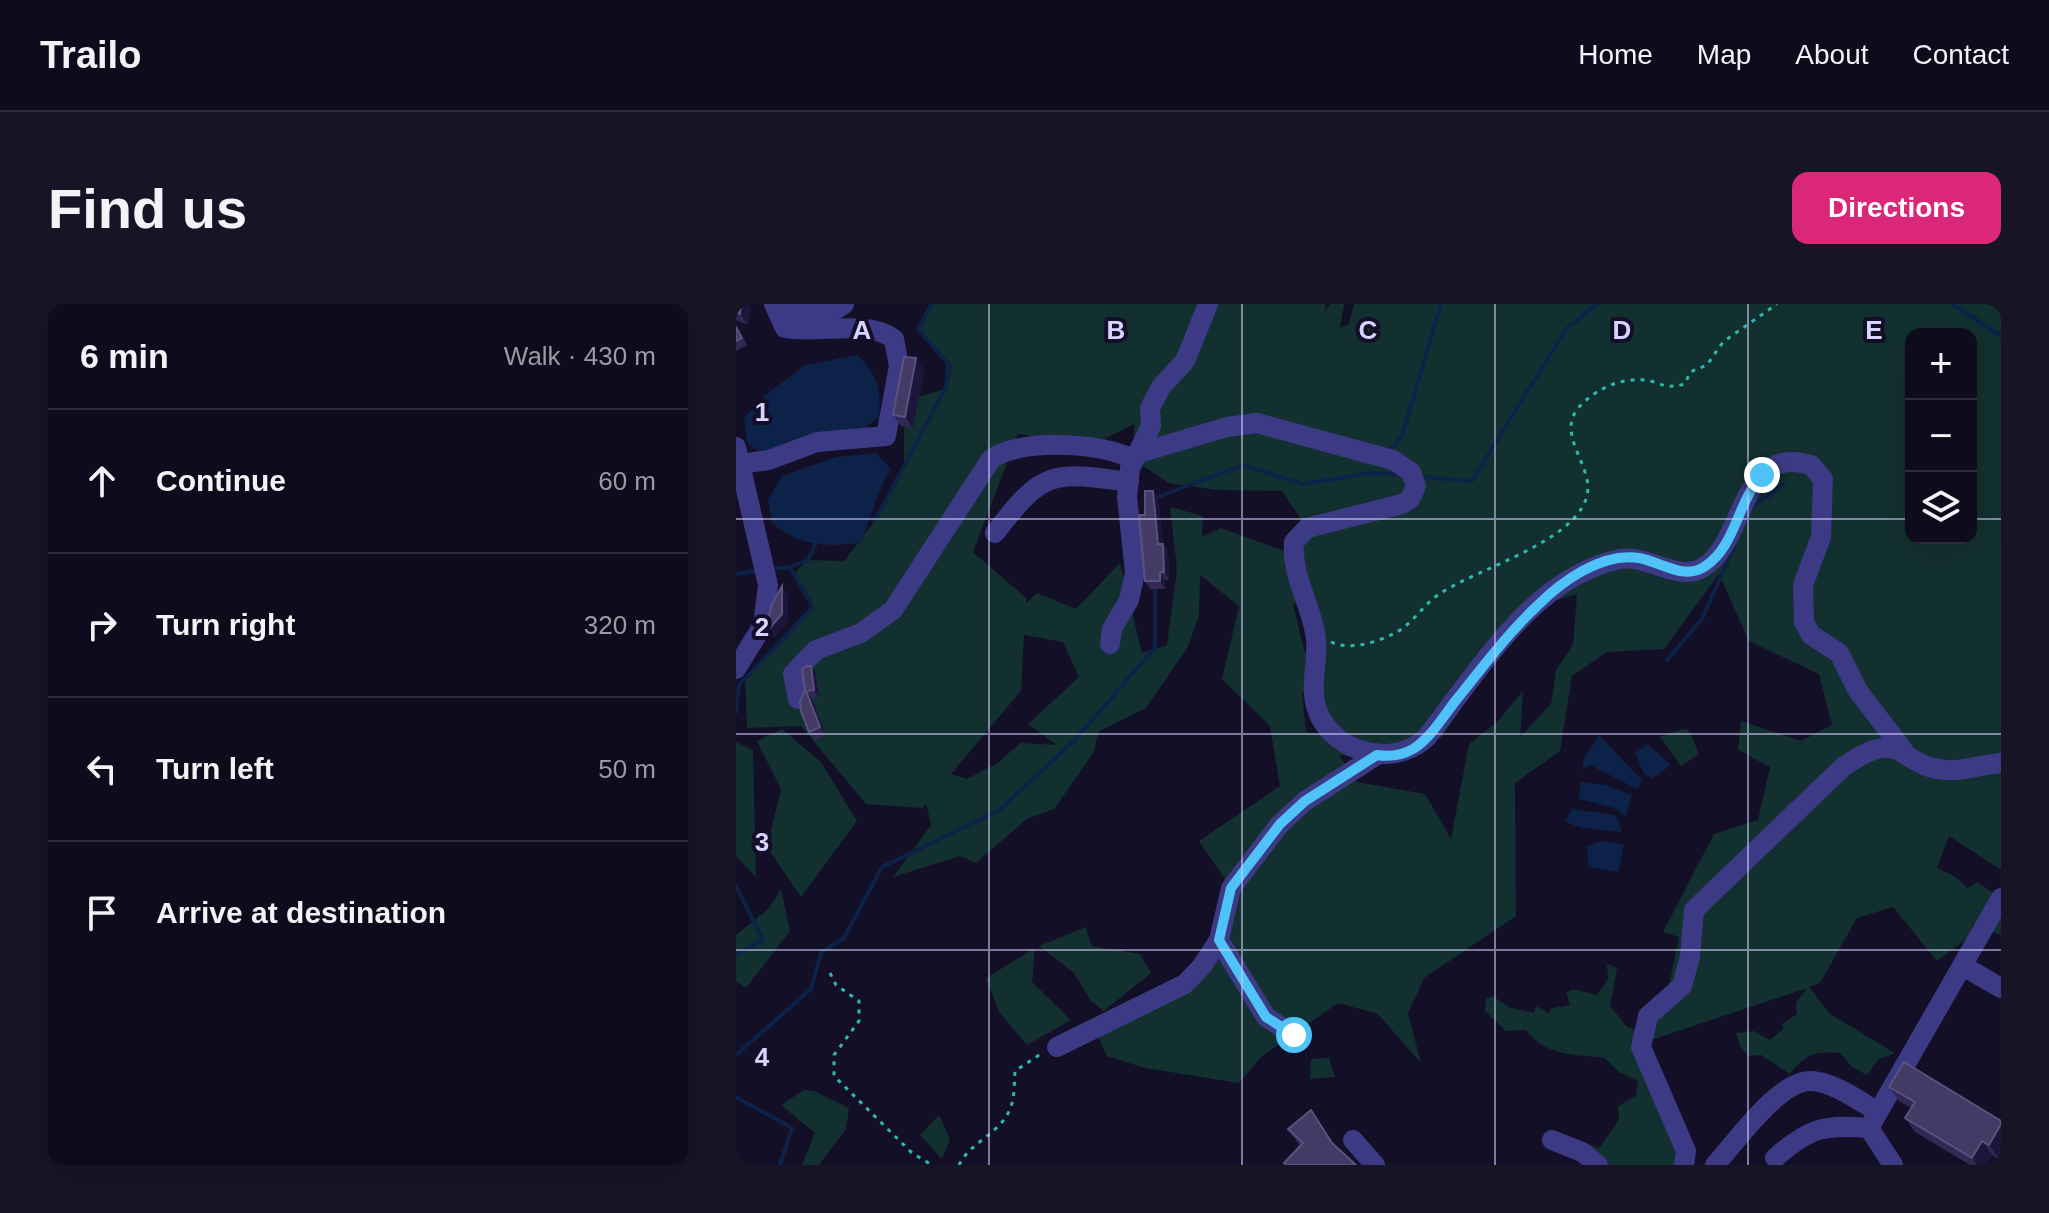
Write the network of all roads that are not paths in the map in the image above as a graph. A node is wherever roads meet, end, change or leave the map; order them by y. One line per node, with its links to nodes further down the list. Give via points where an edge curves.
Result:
1 (774, 304): 5 (street, via 785,328 881,329 894,339 899,366 886,436 817,442 769,460)
2 (780, 304): 3 (street, via 816,313 836,311)
3 (844, 304)
4 (1208, 304): 6 (street, via 1185,361 1150,408 1151,426)
5 (738, 455): 10 (street, via 768,585 763,625)
6 (1137, 456): 7 (street); 11 (street, via 1077,445 1004,449 991,459 893,610 861,633 816,650 797,666 793,674); 13 (street, via 1150,447 1257,423 1393,460 1411,472 1415,493 1402,504 1307,528 1294,542 1295,569 1315,634 1317,712 1345,741)
7 (1129, 482): 8 (street, via 1051,476 1025,493); 9 (street, via 1135,573)
8 (995, 533)
9 (1110, 644)
10 (736, 669)
11 (798, 699)
12 (1904, 751): 13 (street, via 1858,691 1839,653 1811,635 1804,622 1803,585 1821,537 1823,479 1814,467 1792,462 1773,467 1757,481 1723,549 1706,565 1681,571 1630,558 1568,579 1509,634 1416,748 1390,757); 14 (street, via 1948,771); 28 (street, via 1869,751 1843,767 1694,910 1682,986 1648,1016 1641,1047 1686,1151)
13 (1377, 755): 16 (street, via 1305,801 1280,824 1231,888)
14 (2001, 763)
15 (2001, 898): 17 (street)
16 (1219, 940): 19 (street, via 1266,1017); 20 (street, via 1185,984)
17 (1963, 966): 18 (street); 21 (street)
18 (2001, 988)
19 (1294, 1035)
20 (1057, 1047)
21 (1874, 1120): 24 (street, via 1812,1131); 25 (street); 29 (street, via 1821,1083 1798,1082 1770,1103)
22 (1353, 1140): 26 (street)
23 (1552, 1140): 27 (street)
24 (1775, 1158)
25 (1887, 1160)
26 (1375, 1165)
27 (1598, 1165)
28 (1684, 1165)
29 (1715, 1165)

